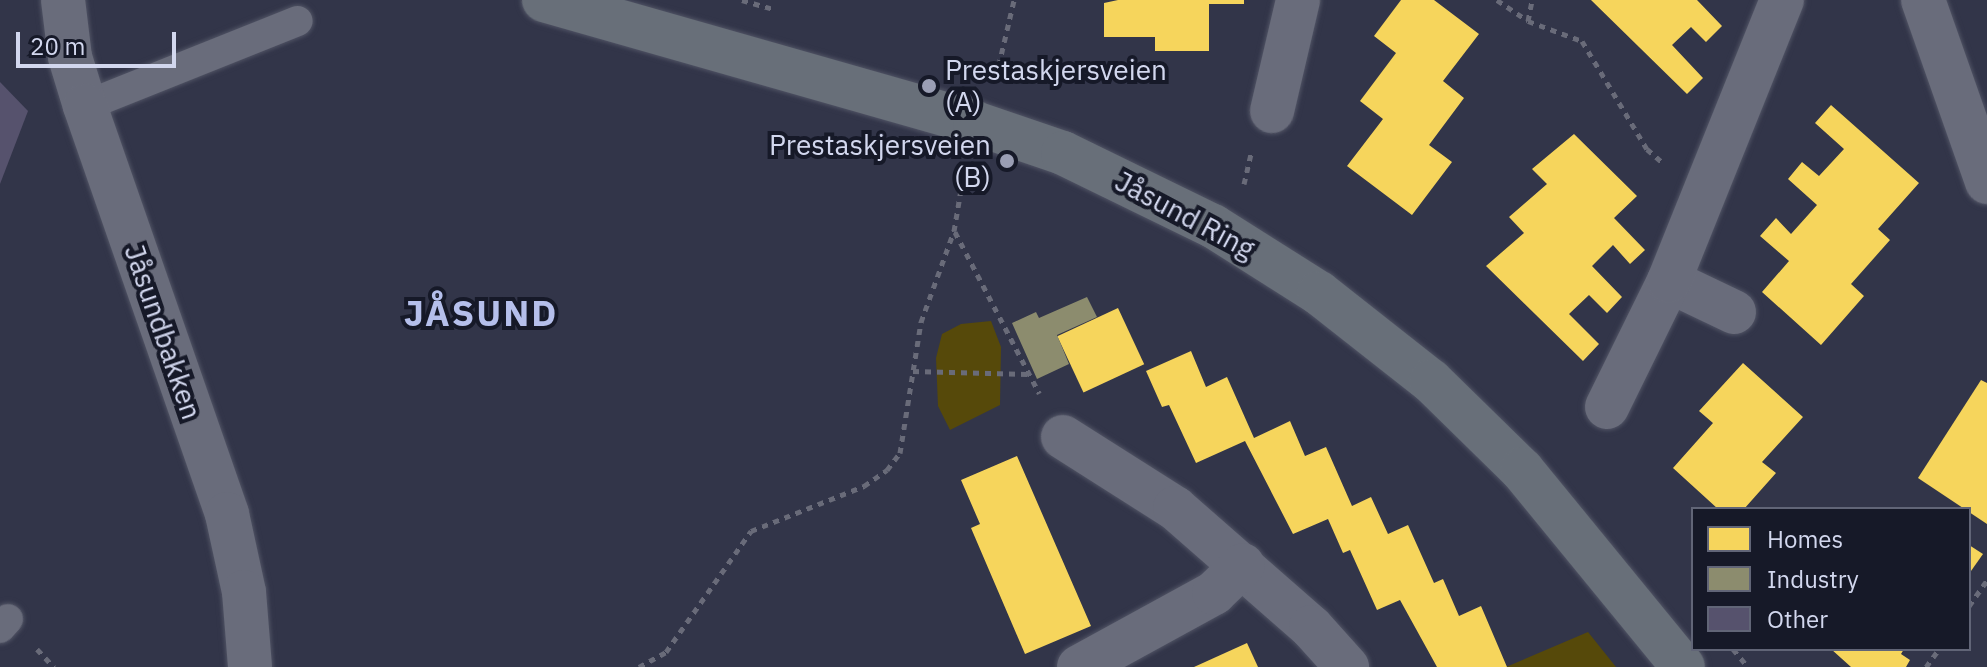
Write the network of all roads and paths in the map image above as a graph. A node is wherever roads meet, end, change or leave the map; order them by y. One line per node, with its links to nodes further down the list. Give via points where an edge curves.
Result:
1 (544, 0): 32 (main road, Jåsund Ring, via 1063,153 1224,233 1319,293 1431,381 1522,470)
2 (1014, 0): 11 (path)
3 (1298, 0): 13 (street)
4 (1497, 0): 10 (path)
5 (1532, 0): 10 (path)
6 (1782, 0): 18 (street)
7 (1923, 0): 15 (street)
8 (56, 1): 12 (street, Jåsundbakken)
9 (298, 21): 12 (lane)
10 (1528, 21): 16 (path, via 1582,41 1647,149)
11 (996, 77)
12 (85, 106): 28 (street, Jåsundbakken, via 227,514 244,592)
13 (1272, 111)
14 (966, 162): 17 (path)
15 (1983, 166)
16 (1668, 168)
17 (954, 231): 20 (path, via 921,322); 21 (path)
18 (1669, 281): 19 (street); 22 (street)
19 (1734, 312)
20 (913, 371): 21 (path); 29 (path, via 907,430 887,470 809,511 751,531 666,652)
21 (1029, 374): 23 (path)
22 (1607, 407)
23 (1063, 437): 24 (street, via 1175,508)
24 (1243, 565): 30 (street, via 1214,593); 31 (street)
25 (1987, 580): 26 (path)
26 (1971, 603)
27 (1735, 651): 33 (path)
28 (250, 667)
29 (639, 667)
30 (1079, 667)
31 (1347, 667)
32 (1683, 667)
33 (1748, 667)

